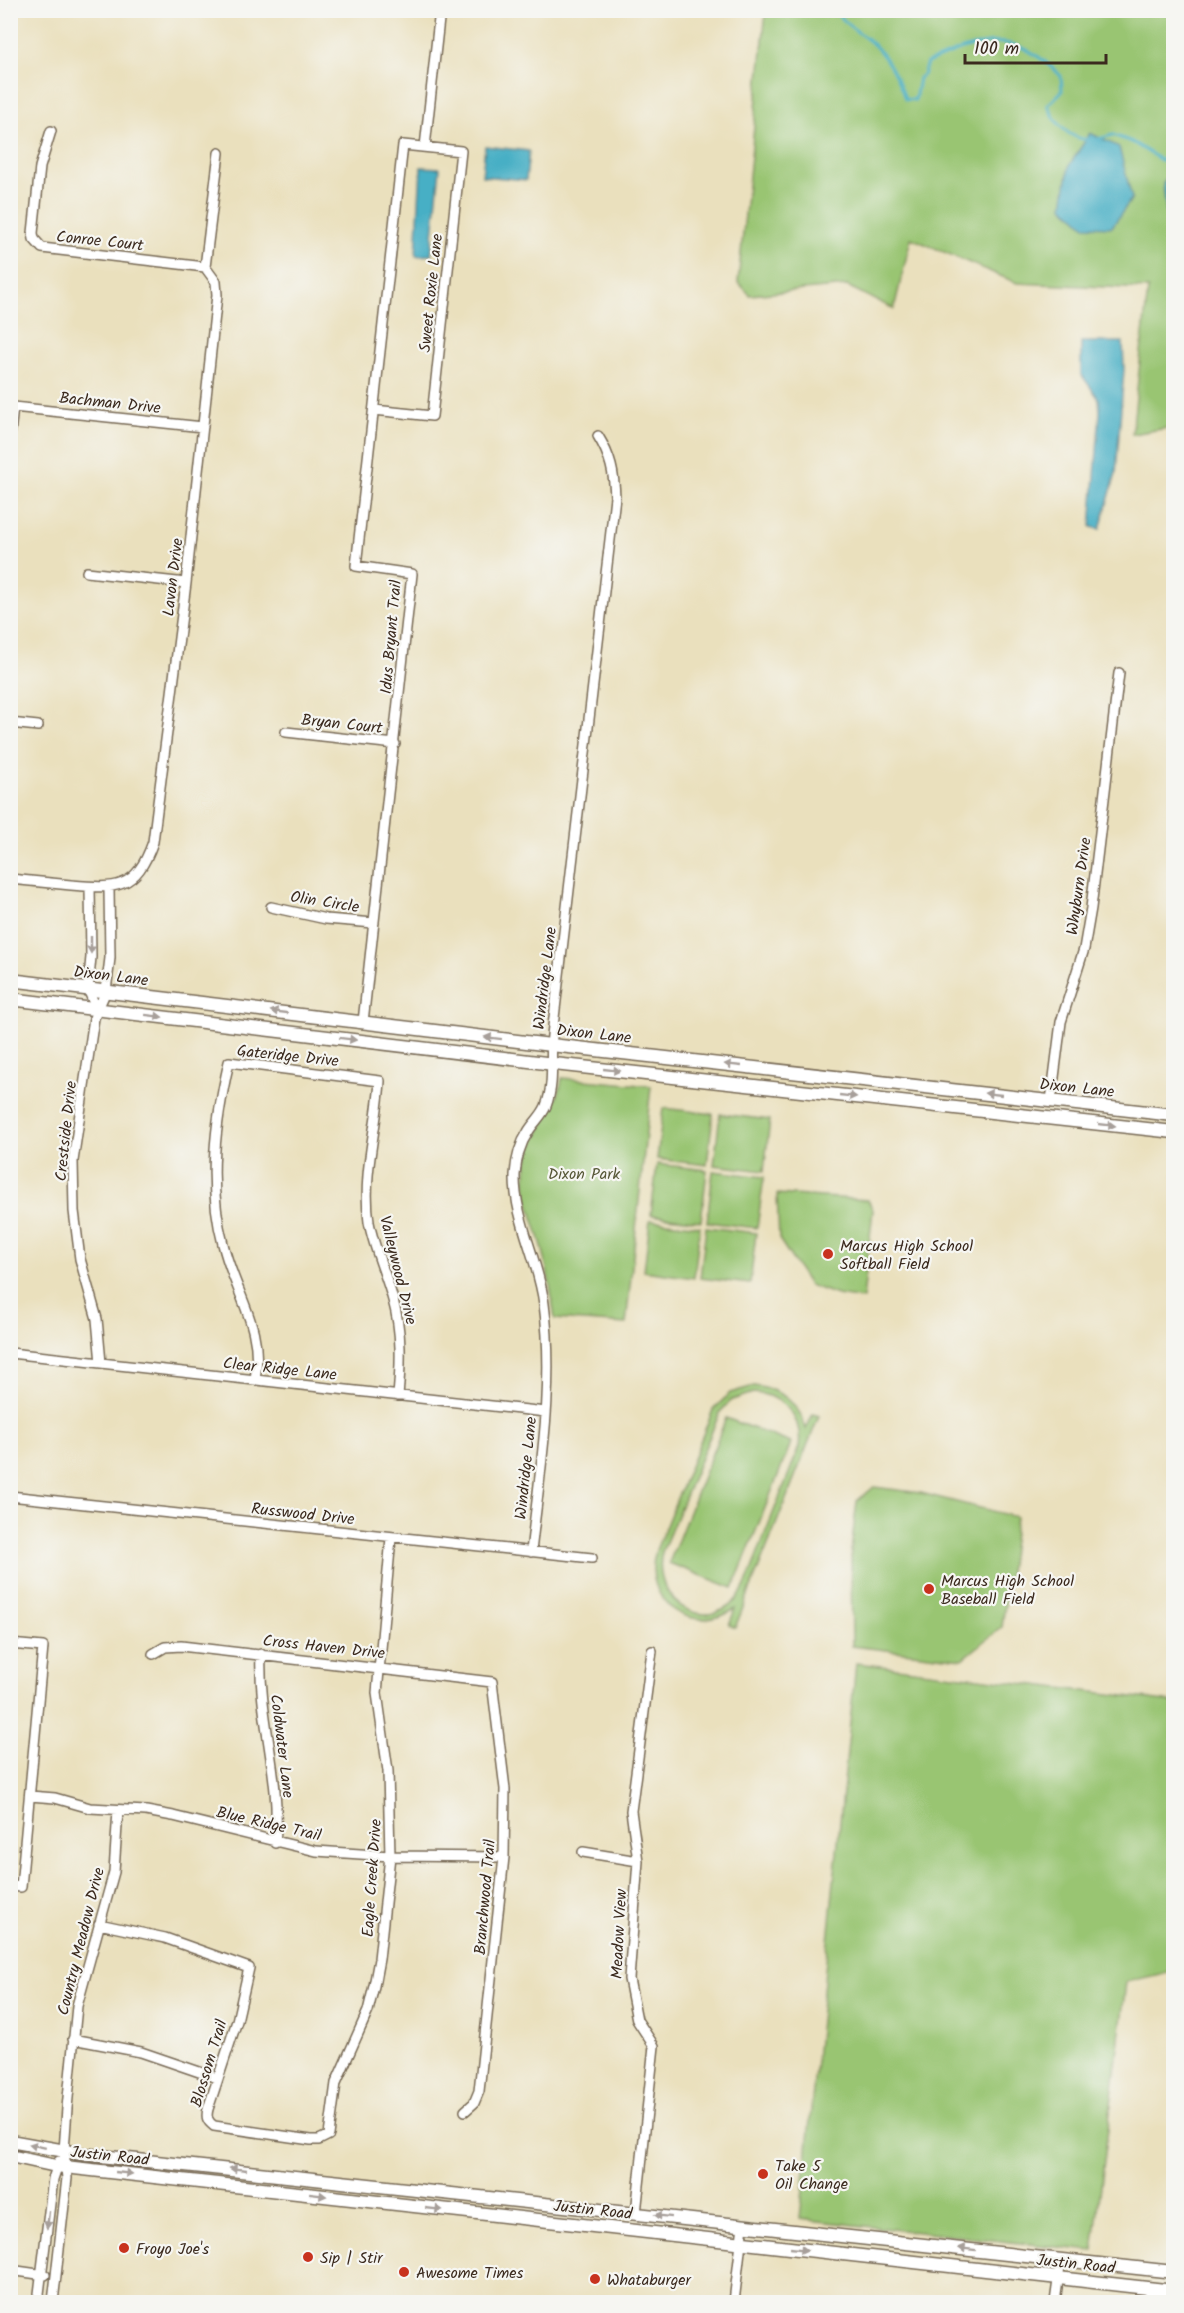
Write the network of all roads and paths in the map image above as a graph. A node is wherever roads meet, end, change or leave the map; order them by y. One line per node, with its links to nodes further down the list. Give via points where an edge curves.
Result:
1 (440, 10): 3 (street)
2 (51, 131): 5 (street, Conroe Court, via 40,167 33,233 42,248)
3 (425, 147): 6 (street, Idus Bryant Trail, via 403,145); 6 (street, Sweet Roxie Lane, via 461,151 432,416)
4 (219, 153): 5 (street)
5 (205, 267): 7 (street, Lavon Drive, via 216,282 217,295)
6 (374, 410): 16 (street, Idus Bryant Trail, via 356,566 412,574)
7 (203, 427): 8 (street, Bachman Drive, via 14,407); 11 (street, Lavon Drive)
8 (10, 434)
9 (598, 436): 28 (street, Windridge Lane, via 609,454 615,497)
10 (87, 572): 11 (street)
11 (186, 583): 19 (street, Lavon Drive, via 153,842 143,866 126,882)
12 (1119, 674): 31 (street, Whyburn Drive, via 1091,908 1084,949 1061,1022)
13 (10, 723): 14 (street)
14 (38, 726)
15 (286, 732): 16 (street, Bryan Court)
16 (395, 744): 21 (street, Idus Bryant Trail)
17 (10, 879): 18 (street)
18 (90, 887): 19 (street); 23 (street, one-way to 23)
19 (110, 889): 24 (street)
20 (271, 907): 21 (street, Olin Circle, via 326,919)
21 (374, 923): 27 (street, Idus Bryant Trail)
22 (10, 980): 23 (main road, Dixon Lane)
23 (88, 989): 24 (main road, Dixon Lane); 26 (street)
24 (106, 991): 26 (street); 27 (main road, Dixon Lane, one-way to 24)
25 (10, 999): 26 (main road, Dixon Lane)
26 (96, 1008): 29 (main road, Dixon Lane, one-way to 29); 35 (street, Crestside Drive, via 73,1161 80,1258 98,1319)
27 (363, 1022): 28 (main road, Dixon Lane, one-way to 27)
28 (551, 1045): 29 (street, Windridge Lane); 31 (main road, Dixon Lane, one-way to 28)
29 (554, 1064): 33 (main road, Dixon Lane, one-way to 33); 38 (street, Windridge Lane, via 545,1108 527,1133 515,1176 544,1301 549,1381)
30 (380, 1081): 36 (street, Gateridge Drive, via 229,1062 215,1139 214,1192 223,1245 257,1341); 37 (street, Valleywood Drive, via 367,1196 375,1248 399,1326)
31 (1051, 1101): 32 (main road, Dixon Lane)
32 (1173, 1114)
33 (1173, 1132)
34 (10, 1353): 35 (street, Clear Ridge Lane)
35 (101, 1363): 36 (street, Clear Ridge Lane)
36 (255, 1380): 37 (street, Clear Ridge Lane)
37 (398, 1396): 38 (street, Clear Ridge Lane)
38 (546, 1412): 41 (street, Windridge Lane)
39 (10, 1496): 40 (street, Russwood Drive)
40 (392, 1538): 41 (street, Russwood Drive); 47 (street, Eagle Creek Drive)
41 (531, 1552): 42 (street, Russwood Drive)
42 (592, 1558)
43 (10, 1644): 49 (street, via 43,1647)
44 (652, 1652): 55 (street, Meadow View, via 631,1811)
45 (153, 1654): 46 (street, Cross Haven Drive, via 165,1647 181,1646)
46 (261, 1654): 47 (street, Cross Haven Drive); 51 (street, Coldwater Lane, via 261,1691 277,1821)
47 (378, 1667): 48 (street, Cross Haven Drive); 53 (street, Eagle Creek Drive, via 378,1714 390,1802)
48 (492, 1682): 54 (street, Branchwood Trail, via 505,1788)
49 (30, 1796): 50 (street, Blue Ridge Trail); 56 (street)
50 (118, 1810): 51 (street, Blue Ridge Trail, via 184,1818); 57 (street, Country Meadow Drive, via 114,1872)
51 (275, 1843): 53 (street, Blue Ridge Trail, via 316,1851)
52 (583, 1852): 55 (street)
53 (390, 1856): 54 (street, Blue Ridge Trail); 61 (street, Eagle Creek Drive, via 374,1986 368,2011 336,2083 332,2127)
54 (504, 1857): 60 (street, Branchwood Trail, via 479,2091)
55 (638, 1860): 66 (street, Meadow View, via 629,1979 637,2020 654,2046)
56 (16, 1887)
57 (99, 1924): 58 (street, Country Meadow Drive, via 77,2006); 59 (street, Blossom Trail, via 165,1938 249,1968)
58 (73, 2039): 59 (street, via 141,2052); 63 (street, Country Meadow Drive)
59 (218, 2078): 61 (street, Blossom Trail, via 206,2117 214,2126 311,2140)
60 (465, 2111)
61 (324, 2138)
62 (10, 2141): 63 (main road, Justin Road, one-way to 62)
63 (64, 2151): 65 (street, Country Meadow Drive); 66 (main road, Justin Road, one-way to 63)
64 (10, 2156): 65 (main road, Justin Road)
65 (61, 2167): 68 (main road, Justin Road, one-way to 68); 72 (street, one-way to 72); 73 (street)
66 (636, 2213): 67 (main road, Justin Road, one-way to 66)
67 (743, 2225): 68 (street); 69 (main road, Justin Road, one-way to 67)
68 (741, 2242): 74 (main road, Justin Road, one-way to 74); 78 (street)
69 (1061, 2259): 71 (main road, Justin Road); 74 (street)
70 (10, 2270): 72 (street)
71 (1173, 2272)
72 (42, 2274): 73 (street); 76 (street)
73 (56, 2277): 77 (street)
74 (1059, 2278): 75 (main road, Justin Road); 79 (street)
75 (1173, 2291)
76 (38, 2302)
77 (53, 2302)
78 (734, 2302)
79 (1055, 2302)

